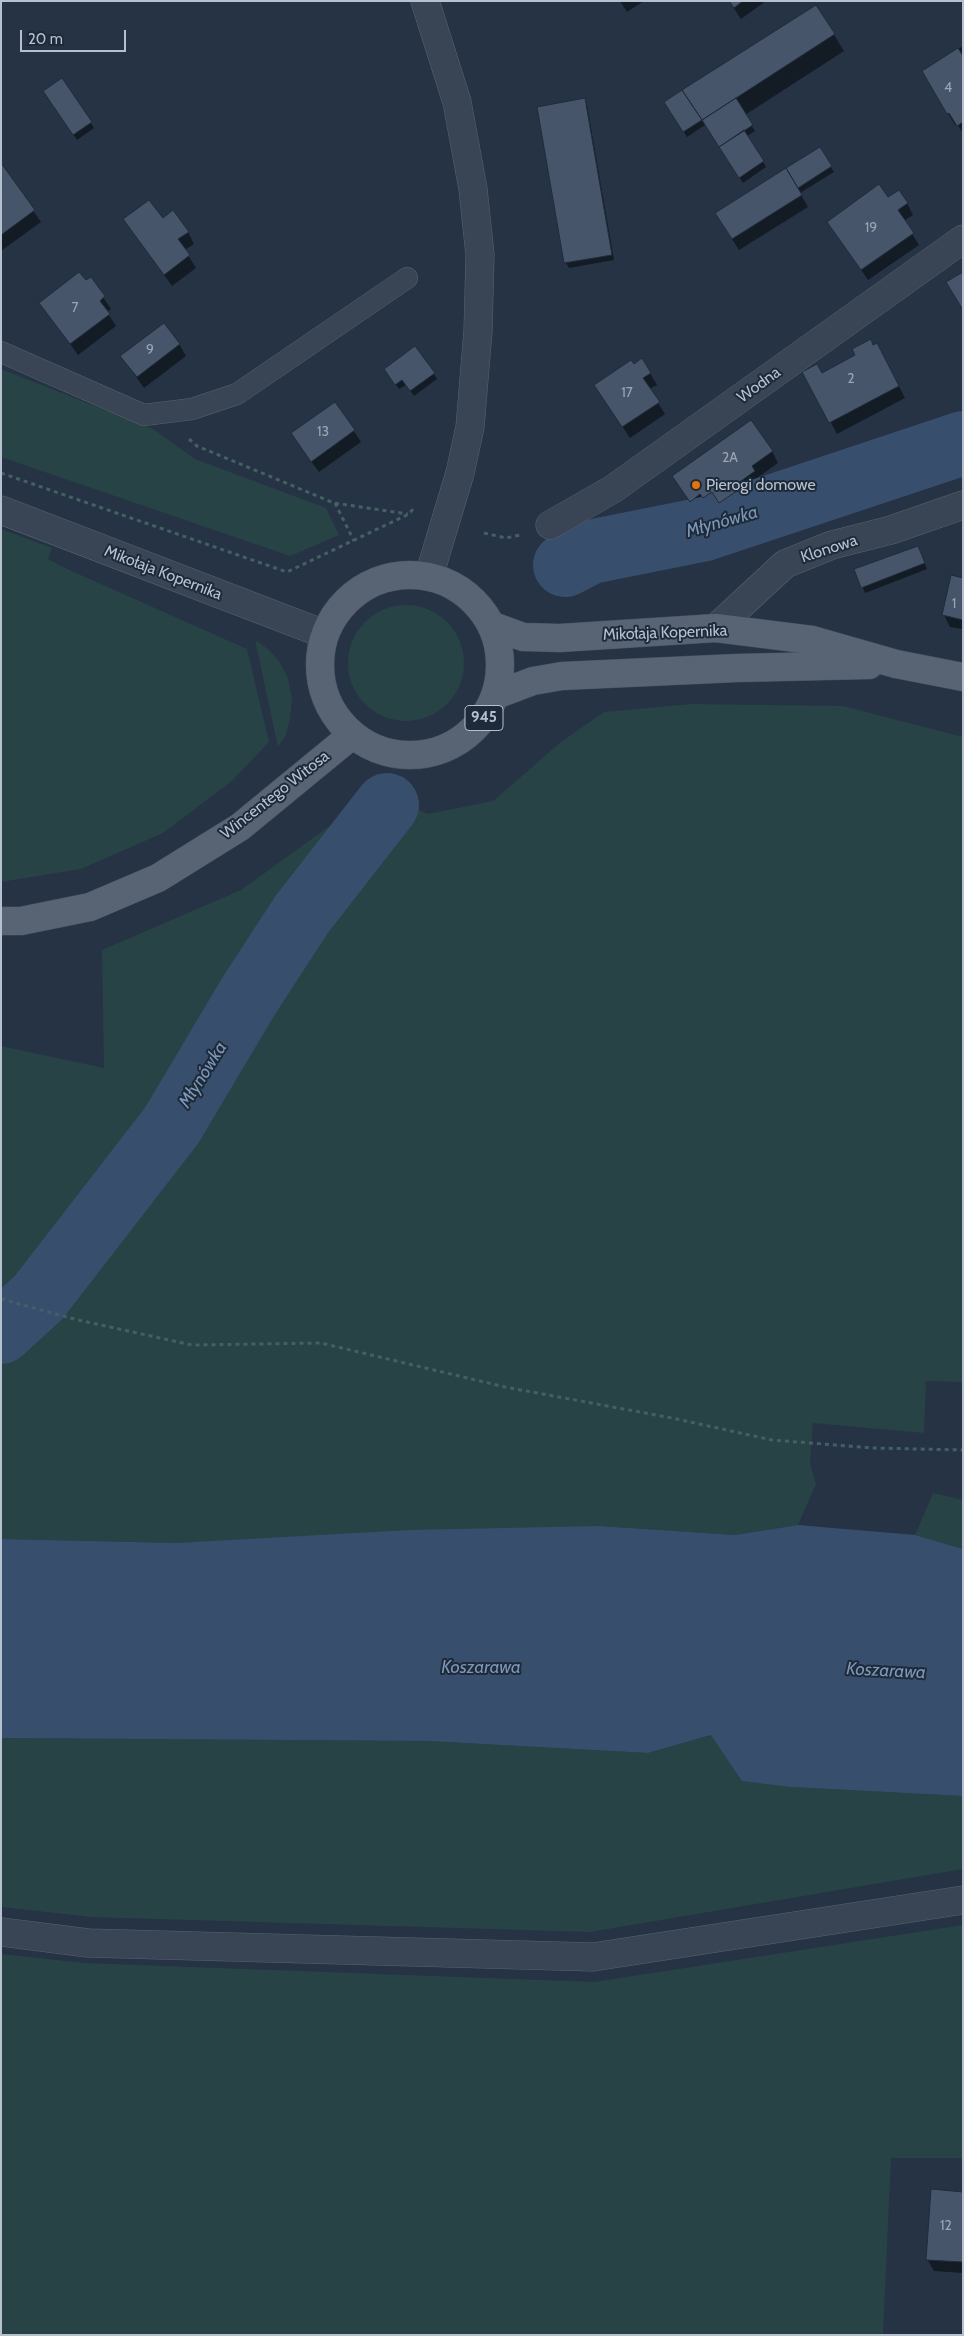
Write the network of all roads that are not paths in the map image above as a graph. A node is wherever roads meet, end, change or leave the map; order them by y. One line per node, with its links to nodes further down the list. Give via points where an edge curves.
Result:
1 (425, 1): 8 (street, via 457,102 473,189 480,255 470,427 460,473)
2 (963, 239): 7 (street, Wodna, via 613,489)
3 (407, 278): 4 (lane, via 237,394 192,409 144,415)
4 (1, 352)
5 (963, 505): 10 (street, Klonowa, via 785,564)
6 (1, 510): 11 (street, Mikołaja Kopernika)
7 (550, 525)
8 (429, 576): 9 (main road, 945, via 455,586 477,602); 11 (main road, 945, via 403,574 370,584 355,593 337,612)
9 (493, 626): 10 (main road, Mikołaja Kopernika / 945, via 523,637 560,638); 14 (main road, 945, via 501,664)
10 (716, 628): 12 (main road, Mikołaja Kopernika / 945, via 812,640)
11 (324, 634): 15 (main road, 945, via 320,662 322,689 334,714)
12 (896, 664): 13 (main road, Mikołaja Kopernika / 945); 14 (main road, Mikołaja Kopernika / 945, via 562,676 533,681)
13 (963, 677)
14 (496, 695): 15 (main road, 945, via 482,721 461,740 434,752 405,755 377,749)
15 (352, 735): 16 (main road, Wincentego Witosa, via 240,827 158,878 90,907 21,921)
16 (1, 921)
17 (963, 1900): 18 (street, via 593,1957 88,1942)
18 (1, 1932)

